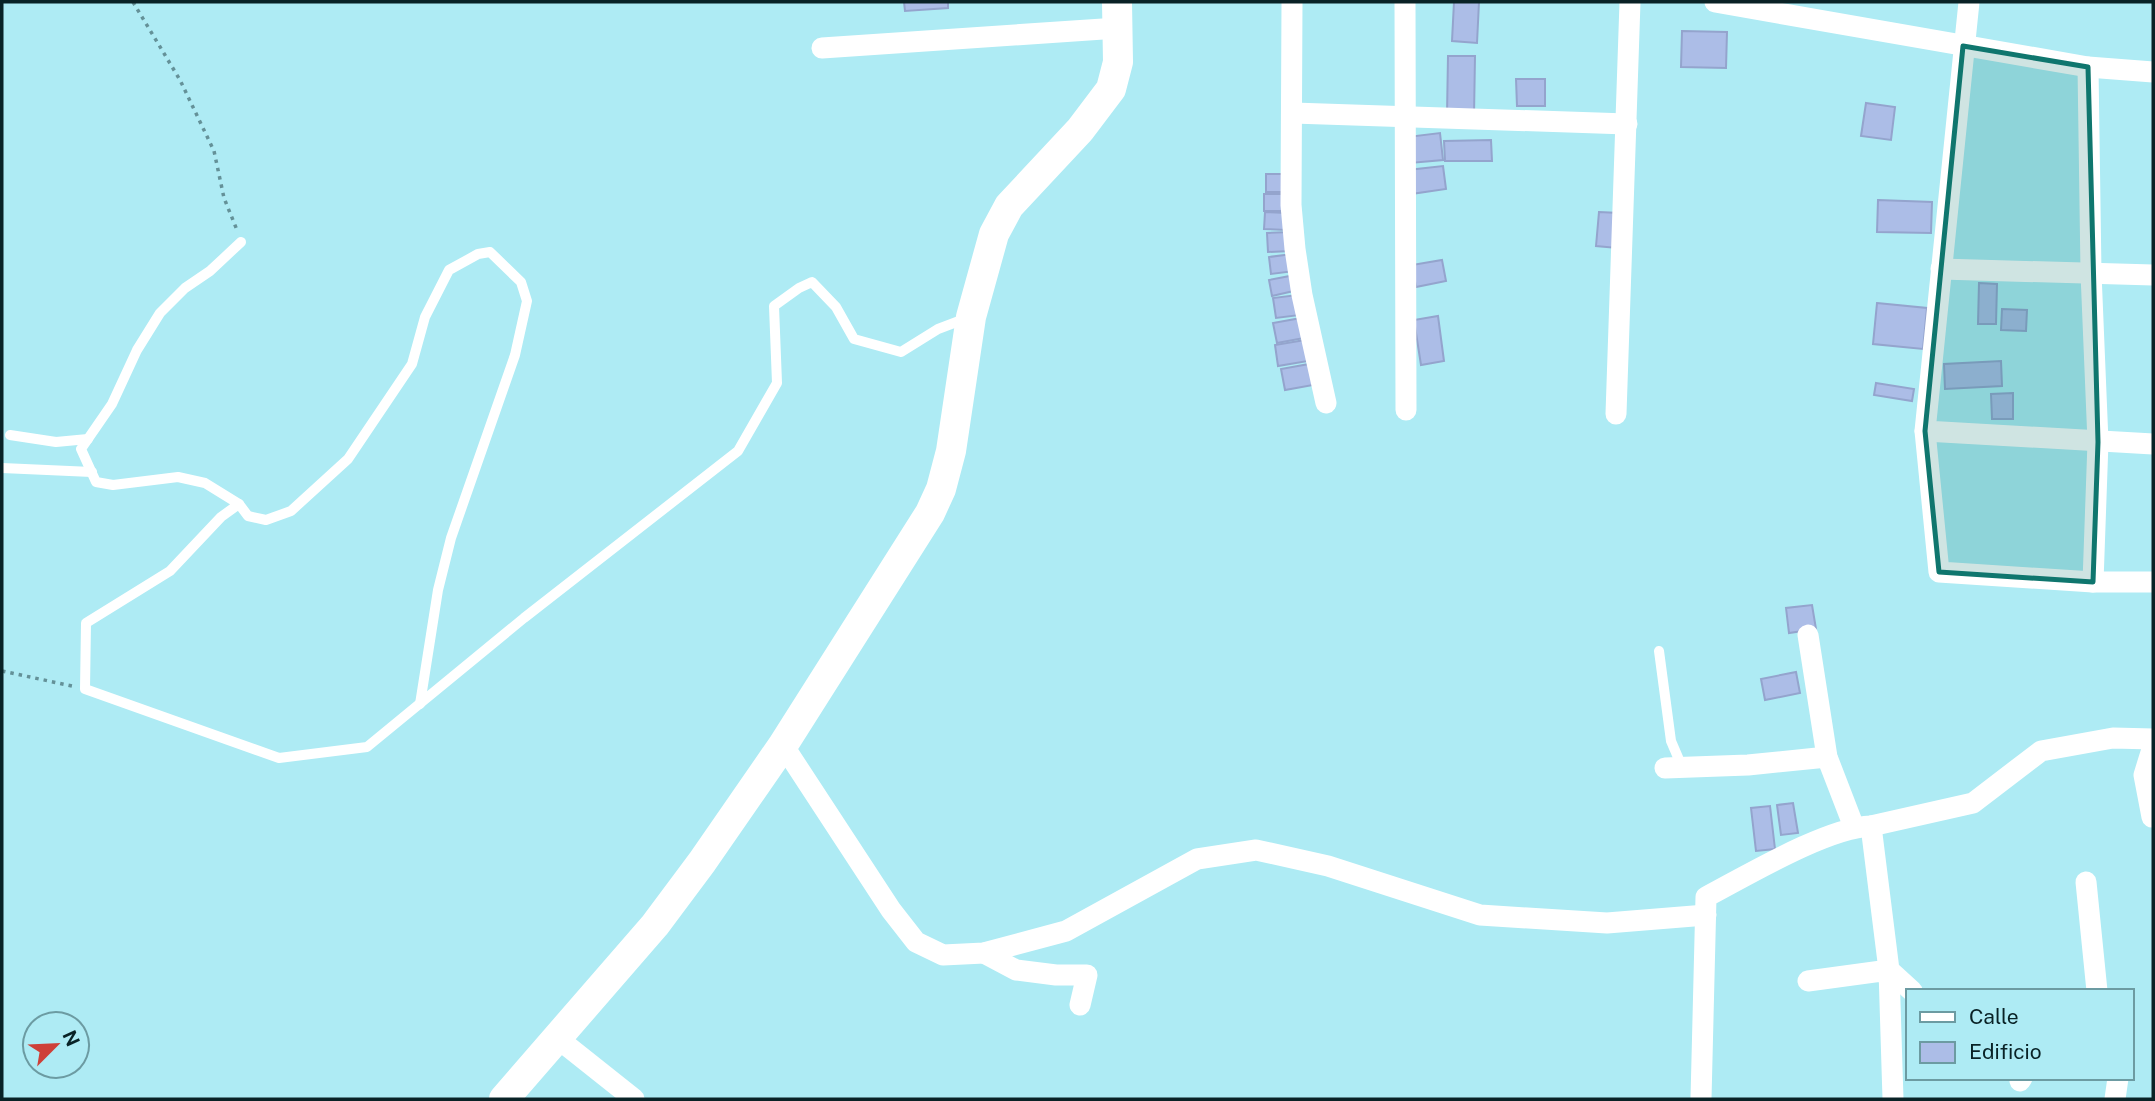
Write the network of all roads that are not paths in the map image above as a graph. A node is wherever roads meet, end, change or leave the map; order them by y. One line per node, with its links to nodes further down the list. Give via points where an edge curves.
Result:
1 (1292, 2): 11 (street)
2 (1405, 2): 12 (street)
3 (1630, 2): 13 (street)
4 (1715, 2): 7 (street)
5 (1969, 2): 7 (street)
6 (1117, 15): 8 (street); 18 (street, via 1118,62 1111,89 1080,130 1009,206 994,234)
7 (1963, 46): 9 (street); 15 (street)
8 (822, 48)
9 (2088, 67): 10 (street); 16 (street)
10 (2153, 72)
11 (1293, 113): 12 (street); 19 (street, via 1295,249)
12 (1404, 117): 13 (street); 20 (street)
13 (1627, 124): 21 (street)
14 (241, 242): 24 (lane, via 160,313)
15 (1941, 269): 16 (street); 22 (street)
16 (2091, 273): 17 (street); 25 (street)
17 (2153, 275)
18 (971, 317): 34 (lane, via 938,329 901,352 855,339 836,307 812,282 799,288 774,306 777,383 738,451); 36 (street, via 941,489)
19 (1326, 403)
20 (1406, 410)
21 (1616, 414)
22 (1925, 430): 25 (street); 30 (street, via 1939,572)
23 (10, 435): 24 (lane, via 56,442)
24 (88, 439): 28 (lane, via 82,449)
25 (2098, 442): 26 (street); 30 (street)
26 (2153, 444)
27 (2, 468): 28 (lane)
28 (92, 472): 29 (lane, via 96,482 113,485 178,477 205,483)
29 (239, 504): 34 (lane, via 170,571 86,623 85,689 279,758 367,747); 34 (lane, via 248,516 266,520 291,511 308,497 348,459 412,364 425,317 449,270 490,252 504,263 521,282 527,301 515,355 448,551)
30 (2093, 582): 31 (street)
31 (2153, 582)
32 (1808, 635): 38 (street)
33 (1659, 651): 39 (lane)
34 (421, 704)
35 (2153, 738): 41 (street, via 2113,738 2041,751 1973,803)
36 (783, 746): 44 (street, via 916,942 943,955); 50 (street, via 654,925)
37 (2153, 746): 40 (street, via 2138,767 2144,775)
38 (1827, 757): 39 (street); 41 (street)
39 (1674, 768)
40 (2152, 817)
41 (1863, 827): 43 (street, via 1792,853 1706,897); 45 (street)
42 (2086, 882): 48 (street)
43 (1706, 915): 44 (street, via 1607,923 1480,915 1328,866 1256,850 1197,859 1066,931); 54 (street)
44 (984, 953): 49 (street, via 1016,970 1087,975)
45 (1889, 971): 46 (street); 47 (street); 55 (street)
46 (1808, 981)
47 (1910, 989)
48 (2098, 989)
49 (1080, 1005)
50 (556, 1037): 52 (street); 53 (street)
51 (2118, 1080): 56 (street)
52 (504, 1099)
53 (634, 1099)
54 (1701, 1099)
55 (1893, 1099)
56 (2115, 1099)

